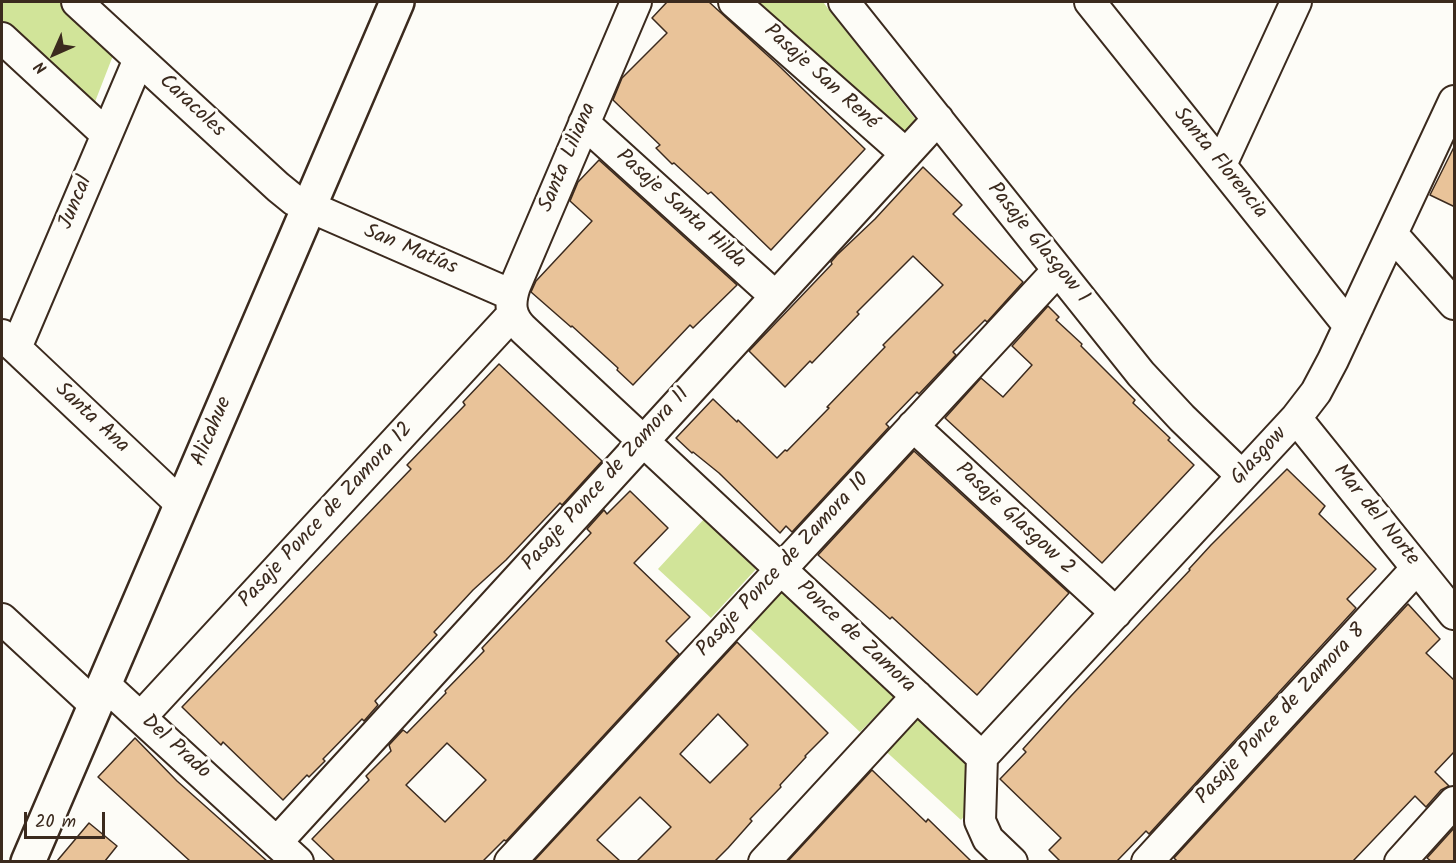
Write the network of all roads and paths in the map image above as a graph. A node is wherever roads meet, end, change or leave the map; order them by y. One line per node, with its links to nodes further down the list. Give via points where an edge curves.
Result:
1 (76, 2): 9 (street, Caracoles)
2 (636, 2): 12 (street, Santa Liliana)
3 (734, 2): 14 (street, Pasaje San René)
4 (844, 2): 11 (street, Pasaje Glasgow 1)
5 (1296, 2): 15 (street)
6 (394, 3): 16 (street, Alicahue)
7 (1099, 6): 15 (street, Santa Florencia)
8 (2, 38): 13 (street)
9 (139, 59): 13 (street, Juncal); 16 (street, Caracoles, via 278,188)
10 (1455, 101): 17 (street, Glasgow)
11 (938, 119): 14 (street, Pasaje Ponce de Zamora 11); 18 (street, Pasaje Glasgow 1)
12 (584, 123): 19 (street, Pasaje Santa Hilda); 21 (street, Santa Liliana)
13 (106, 135): 23 (street, Juncal)
14 (906, 154): 19 (street, Pasaje Ponce de Zamora 11)
15 (1221, 165): 22 (street, Santa Florencia)
16 (308, 207): 21 (street, San Matías); 28 (street, Alicahue)
17 (1392, 234): 20 (street); 22 (street, Glasgow)
18 (1058, 270): 25 (street, Pasaje Ponce de Zamora 10); 27 (street, Pasaje Glasgow 1, via 1162,397)
19 (775, 296): 26 (street, Pasaje Ponce de Zamora 11)
20 (1455, 304)
21 (512, 305): 26 (street, Ponce de Zamora, via 523,329); 36 (street, Pasaje Ponce de Zamora 12)
22 (1349, 326): 24 (street, Glasgow, via 1316,392)
23 (9, 341): 28 (street, Santa Ana)
24 (1296, 418): 27 (street, Glasgow); 29 (street, Mar del Norte)
25 (913, 426): 30 (street, Pasaje Ponce de Zamora 10); 31 (street, Pasaje Glasgow 2)
26 (643, 441): 30 (street, Ponce de Zamora); 39 (street, Pasaje Ponce de Zamora 11)
27 (1242, 476): 31 (street, Glasgow)
28 (182, 504): 34 (street, Alicahue)
29 (1417, 568): 32 (street, Mar del Norte); 44 (street, Pasaje Ponce de Zamora 8)
30 (780, 569): 35 (street, Ponce de Zamora); 41 (street, Pasaje Ponce de Zamora 10)
31 (1116, 613): 37 (street, Glasgow)
32 (1455, 614)
33 (2, 619): 34 (street, Del Prado)
34 (100, 694): 36 (street, Del Prado); 40 (street, Alicahue)
35 (917, 696): 37 (street, Ponce de Zamora); 42 (street)
36 (141, 717): 39 (street, Del Prado)
37 (982, 757): 43 (street, via 980,821 988,839)
38 (1455, 802): 45 (street)
39 (287, 852)
40 (28, 861)
41 (510, 861)
42 (764, 861)
43 (1012, 861)
44 (1147, 861)
45 (1400, 861)

